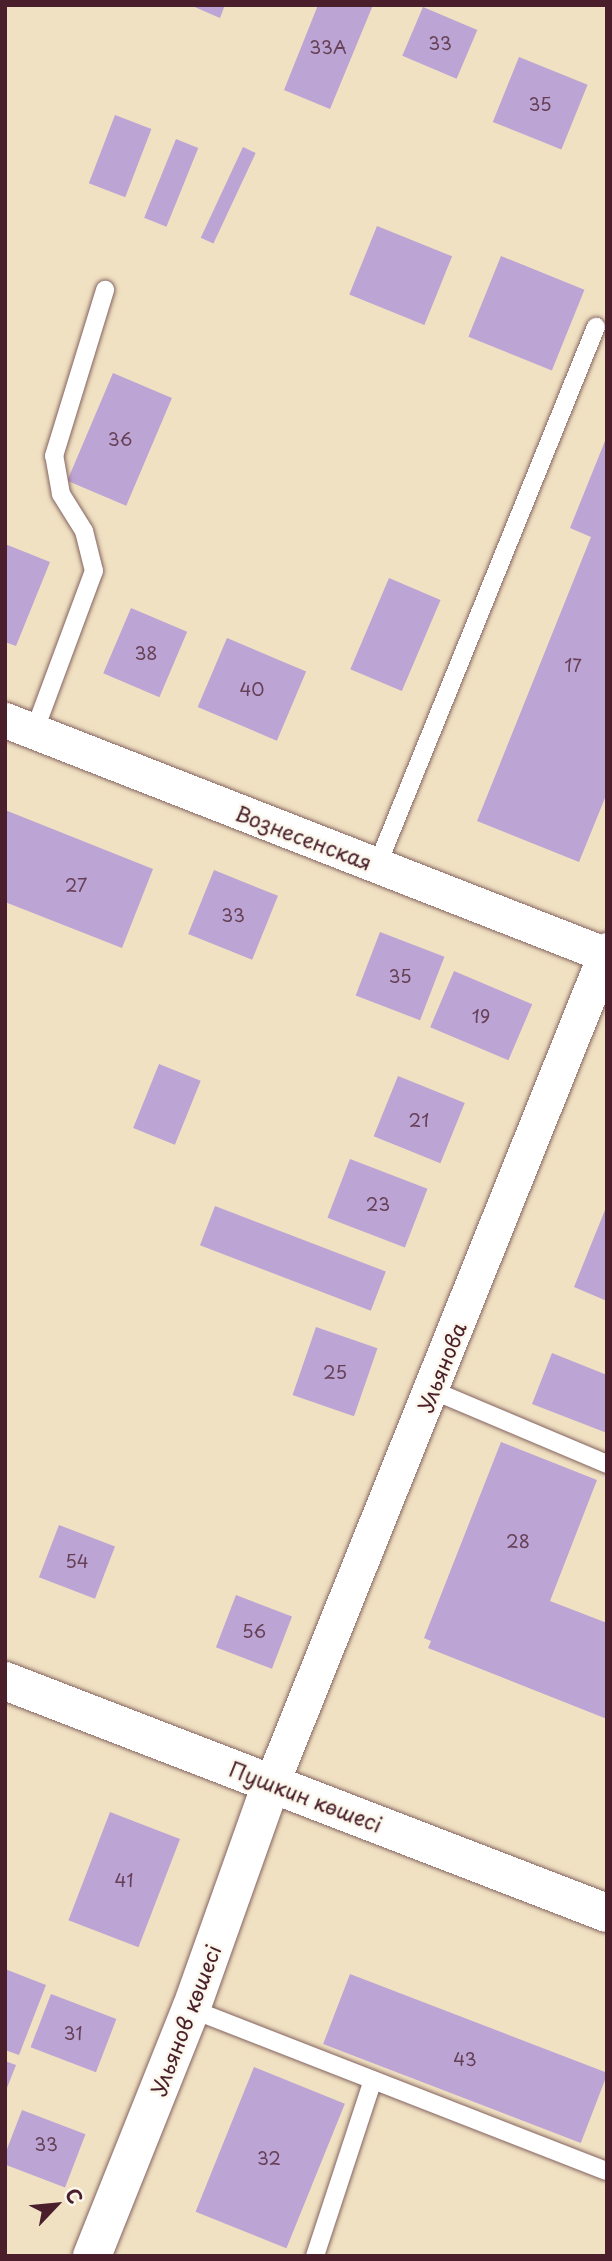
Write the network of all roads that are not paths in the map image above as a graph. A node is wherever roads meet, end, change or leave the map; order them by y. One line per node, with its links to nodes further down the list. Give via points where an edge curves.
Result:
1 (105, 290): 3 (lane, via 54,456 61,494 84,531 94,571)
2 (596, 327): 4 (lane)
3 (20, 726): 4 (street, Вознесенская)
4 (377, 866): 5 (street, Вознесенская)
5 (605, 952): 6 (street, Ульянова)
6 (432, 1390): 7 (lane); 9 (street, Ульянова)
7 (607, 1464)
8 (5, 1681): 9 (street, Пушкин көшесі)
9 (272, 1782): 10 (street, Пушкин көшесі); 11 (street, Ульянов көшесі)
10 (607, 1913)
11 (191, 2009): 12 (lane); 14 (street, Ульянов көшесі)
12 (373, 2080): 13 (lane); 15 (lane)
13 (607, 2171)
14 (92, 2256)
15 (315, 2256)

